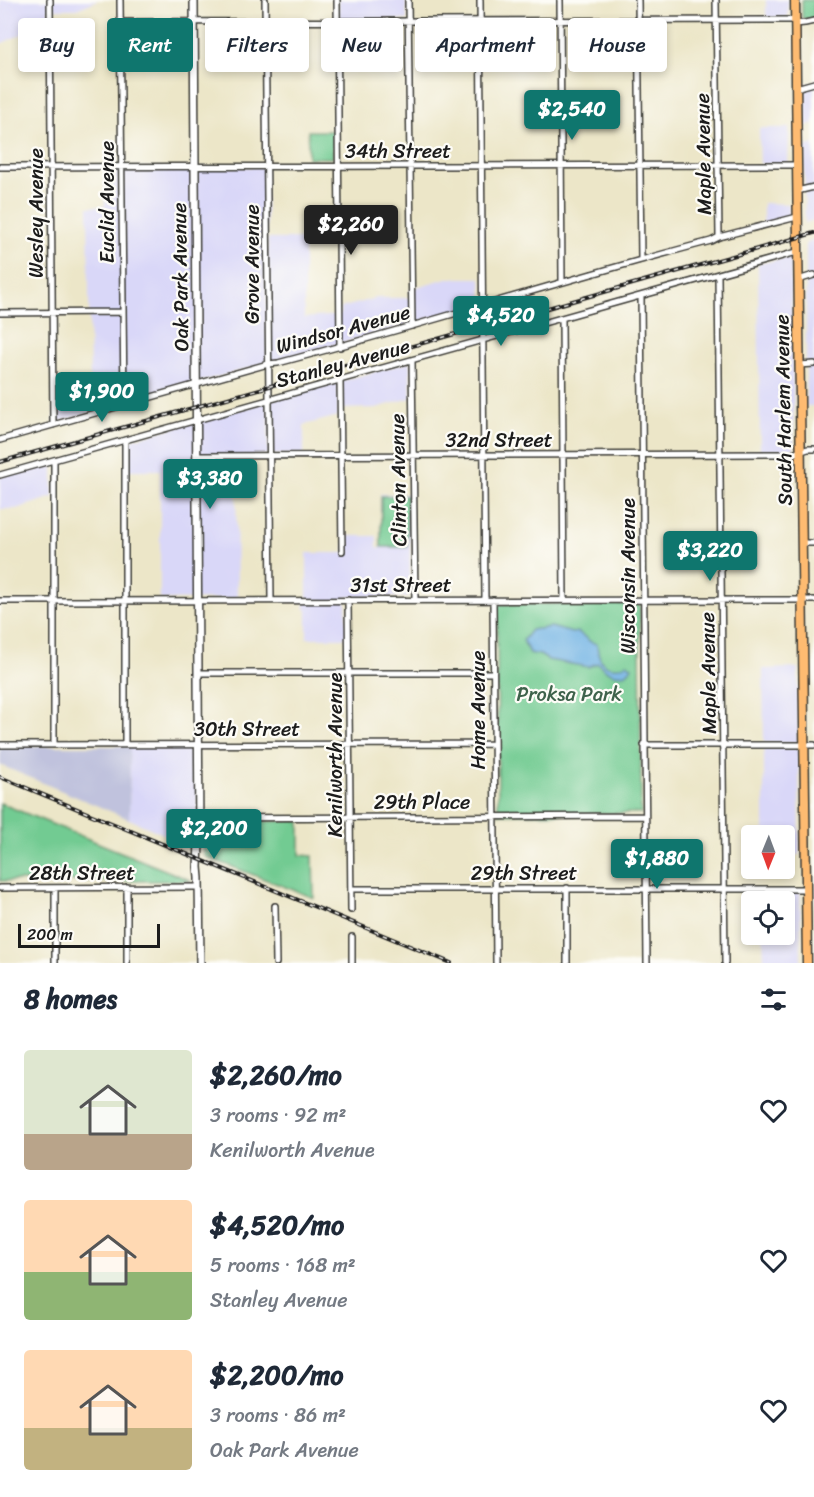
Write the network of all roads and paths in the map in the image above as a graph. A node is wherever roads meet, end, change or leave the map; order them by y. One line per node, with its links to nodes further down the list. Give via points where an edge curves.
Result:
1 (50, 0): 45 (street, Wesley Avenue)
2 (120, 0): 12 (street, Euclid Avenue)
3 (194, 0): 26 (street, Oak Park Avenue)
4 (265, 0): 13 (street, Grove Avenue)
5 (337, 0): 14 (street)
6 (408, 0): 20 (street)
7 (480, 0): 15 (street)
8 (560, 0): 23 (street)
9 (638, 0): 16 (street)
10 (716, 0): 18 (street, Maple Avenue)
11 (795, 0): 28 (main road, South Harlem Avenue)
12 (120, 18)
13 (266, 18)
14 (337, 18)
15 (480, 18)
16 (638, 18)
17 (667, 20): 18 (street)
18 (717, 20): 28 (street); 39 (street, Maple Avenue)
19 (403, 21): 20 (street)
20 (408, 21): 21 (street); 43 (street)
21 (415, 21)
22 (556, 21): 23 (street)
23 (560, 21): 24 (street); 37 (street)
24 (568, 21)
25 (814, 21): 28 (street)
26 (194, 22): 27 (street); 47 (street, Oak Park Avenue)
27 (205, 22)
28 (795, 22): 35 (main road, South Harlem Avenue)
29 (121, 72): 46 (street, Euclid Avenue)
30 (266, 72): 41 (street, Grove Avenue)
31 (338, 72): 42 (street)
32 (480, 72): 36 (street)
33 (639, 72): 38 (street)
34 (814, 82): 35 (street)
35 (796, 88): 40 (main road, South Harlem Avenue)
36 (481, 165): 37 (street, 34th Street); 43 (street, 34th Street); 59 (street)
37 (561, 165): 38 (street, 34th Street); 57 (street)
38 (640, 165): 39 (street, 34th Street); 53 (street)
39 (718, 165): 40 (street, 34th Street); 51 (street, Maple Avenue)
40 (796, 165): 49 (main road, South Harlem Avenue)
41 (267, 166): 42 (street, 34th Street); 47 (street, 34th Street); 68 (street, Grove Avenue)
42 (339, 166): 43 (street, 34th Street); 66 (street)
43 (411, 166): 64 (street)
44 (0, 167): 45 (street, 34th Street)
45 (51, 167): 46 (street, 34th Street); 62 (street, Wesley Avenue)
46 (122, 167): 47 (street, 34th Street); 60 (street, Euclid Avenue)
47 (195, 167): 72 (street, Oak Park Avenue)
48 (814, 187): 49 (street)
49 (797, 192): 50 (main road, South Harlem Avenue)
50 (797, 217): 51 (street, Windsor Avenue); 52 (main road, South Harlem Avenue)
51 (719, 237): 53 (street, Windsor Avenue)
52 (797, 252): 54 (street, Stanley Avenue); 56 (main road, South Harlem Avenue)
53 (641, 260): 57 (street, Windsor Avenue)
54 (718, 275): 58 (street, Stanley Avenue); 82 (street, Maple Avenue)
55 (814, 275): 56 (street)
56 (798, 280): 70 (main road, South Harlem Avenue)
57 (562, 282): 59 (street, Windsor Avenue)
58 (641, 296): 63 (street, Stanley Avenue); 81 (street, Wisconsin Avenue)
59 (483, 306): 64 (street, Windsor Avenue); 65 (street)
60 (123, 312): 62 (street); 74 (street, Euclid Avenue)
61 (0, 313): 62 (street)
62 (52, 313): 76 (street, Wesley Avenue)
63 (562, 318): 65 (street, Stanley Avenue); 86 (street)
64 (412, 326): 66 (street, Windsor Avenue)
65 (483, 340): 67 (street, Stanley Avenue); 85 (street)
66 (340, 346): 68 (street, Windsor Avenue)
67 (412, 360): 71 (street, Stanley Avenue); 84 (street, Clinton Avenue)
68 (268, 364): 72 (street, Windsor Avenue); 73 (street, Grove Avenue)
69 (814, 364): 70 (street)
70 (799, 365): 80 (main road, South Harlem Avenue)
71 (340, 380): 73 (street, Stanley Avenue); 83 (street)
72 (197, 384): 74 (street, Windsor Avenue); 75 (street, Oak Park Avenue)
73 (268, 399): 75 (street, Stanley Avenue); 88 (street, Grove Avenue)
74 (124, 405): 76 (street, Windsor Avenue)
75 (197, 419): 78 (street, Stanley Avenue); 87 (street, Oak Park Avenue)
76 (53, 425): 77 (street, Windsor Avenue)
77 (0, 440)
78 (124, 440): 89 (street, Stanley Avenue); 94 (street)
79 (814, 449): 80 (street, 32nd Street)
80 (800, 452): 82 (street, 32nd Street); 91 (main road, South Harlem Avenue)
81 (642, 454): 82 (street, 32nd Street); 86 (street, 32nd Street); 102 (street, Wisconsin Avenue)
82 (720, 454): 103 (street, Maple Avenue)
83 (340, 455): 84 (street, 32nd Street); 88 (street, 32nd Street); 93 (street)
84 (413, 455): 85 (street, 32nd Street); 98 (street, Clinton Avenue)
85 (484, 455): 86 (street, 32nd Street); 99 (street)
86 (563, 455): 101 (street)
87 (197, 456): 88 (street, 32nd Street); 95 (street, Oak Park Avenue)
88 (269, 456): 96 (street, Grove Avenue)
89 (54, 460): 90 (street, Stanley Avenue); 107 (street)
90 (0, 475)
91 (801, 543): 92 (street); 104 (main road, South Harlem Avenue)
92 (814, 543)
93 (342, 551)
94 (125, 600): 95 (street, 31st Street); 107 (street, 31st Street); 111 (street)
95 (198, 600): 96 (street, 31st Street); 109 (street, Oak Park Avenue)
96 (271, 600): 97 (street, 31st Street)
97 (348, 600): 98 (street, 31st Street); 110 (street, Kenilworth Avenue)
98 (415, 600): 99 (street, 31st Street)
99 (485, 600): 100 (street, 31st Street)
100 (493, 600): 101 (street, 31st Street); 108 (street, Home Avenue)
101 (564, 600): 102 (street, 31st Street)
102 (643, 600): 103 (street, 31st Street); 117 (street, Wisconsin Avenue)
103 (722, 600): 104 (street, 31st Street); 118 (street, Maple Avenue)
104 (802, 600): 105 (street, 31st Street); 119 (main road, South Harlem Avenue)
105 (814, 600)
106 (0, 601): 107 (street, 31st Street)
107 (54, 601): 116 (street)
108 (493, 673): 110 (street); 114 (street, Home Avenue)
109 (198, 674): 110 (street); 112 (street, Oak Park Avenue)
110 (350, 674): 113 (street, Kenilworth Avenue)
111 (125, 744): 112 (street, 30th Street); 116 (street, 30th Street)
112 (199, 744): 113 (street, 30th Street); 124 (street, Oak Park Avenue)
113 (350, 744): 114 (street, 30th Street); 122 (street, Kenilworth Avenue)
114 (494, 744): 123 (street, Home Avenue)
115 (0, 745): 116 (street, 30th Street)
116 (54, 745)
117 (645, 745): 118 (street); 121 (street, Wisconsin Avenue)
118 (723, 745): 119 (street); 133 (street, Maple Avenue)
119 (804, 745): 120 (street); 134 (main road, South Harlem Avenue)
120 (814, 745)
121 (645, 816): 123 (street, 29th Place); 132 (street, Wisconsin Avenue)
122 (350, 817): 123 (street, 29th Place); 124 (street, 29th Place); 131 (street, Kenilworth Avenue)
123 (494, 817): 129 (street, Home Avenue)
124 (199, 818): 125 (street, Oak Park Avenue)
125 (199, 887): 128 (street, 28th Street); 140 (street, Oak Park Avenue)
126 (0, 888): 127 (street, 28th Street)
127 (55, 888): 128 (street, 28th Street); 138 (street)
128 (127, 888): 139 (street)
129 (495, 888): 130 (street, 29th Street); 131 (street, 29th Street); 143 (street, Home Avenue)
130 (567, 888): 132 (street, 29th Street); 144 (street)
131 (351, 889): 136 (street, Kenilworth Avenue)
132 (646, 889): 133 (street, 29th Street); 145 (street, Wisconsin Avenue)
133 (725, 889): 134 (street, 29th Street); 146 (street, Maple Avenue)
134 (806, 889): 147 (main road, South Harlem Avenue)
135 (275, 906): 141 (street)
136 (351, 910)
137 (352, 937): 142 (street)
138 (55, 963)
139 (127, 963)
140 (200, 963)
141 (276, 963)
142 (352, 963)
143 (496, 963)
144 (567, 963)
145 (647, 963)
146 (725, 963)
147 (807, 963)

